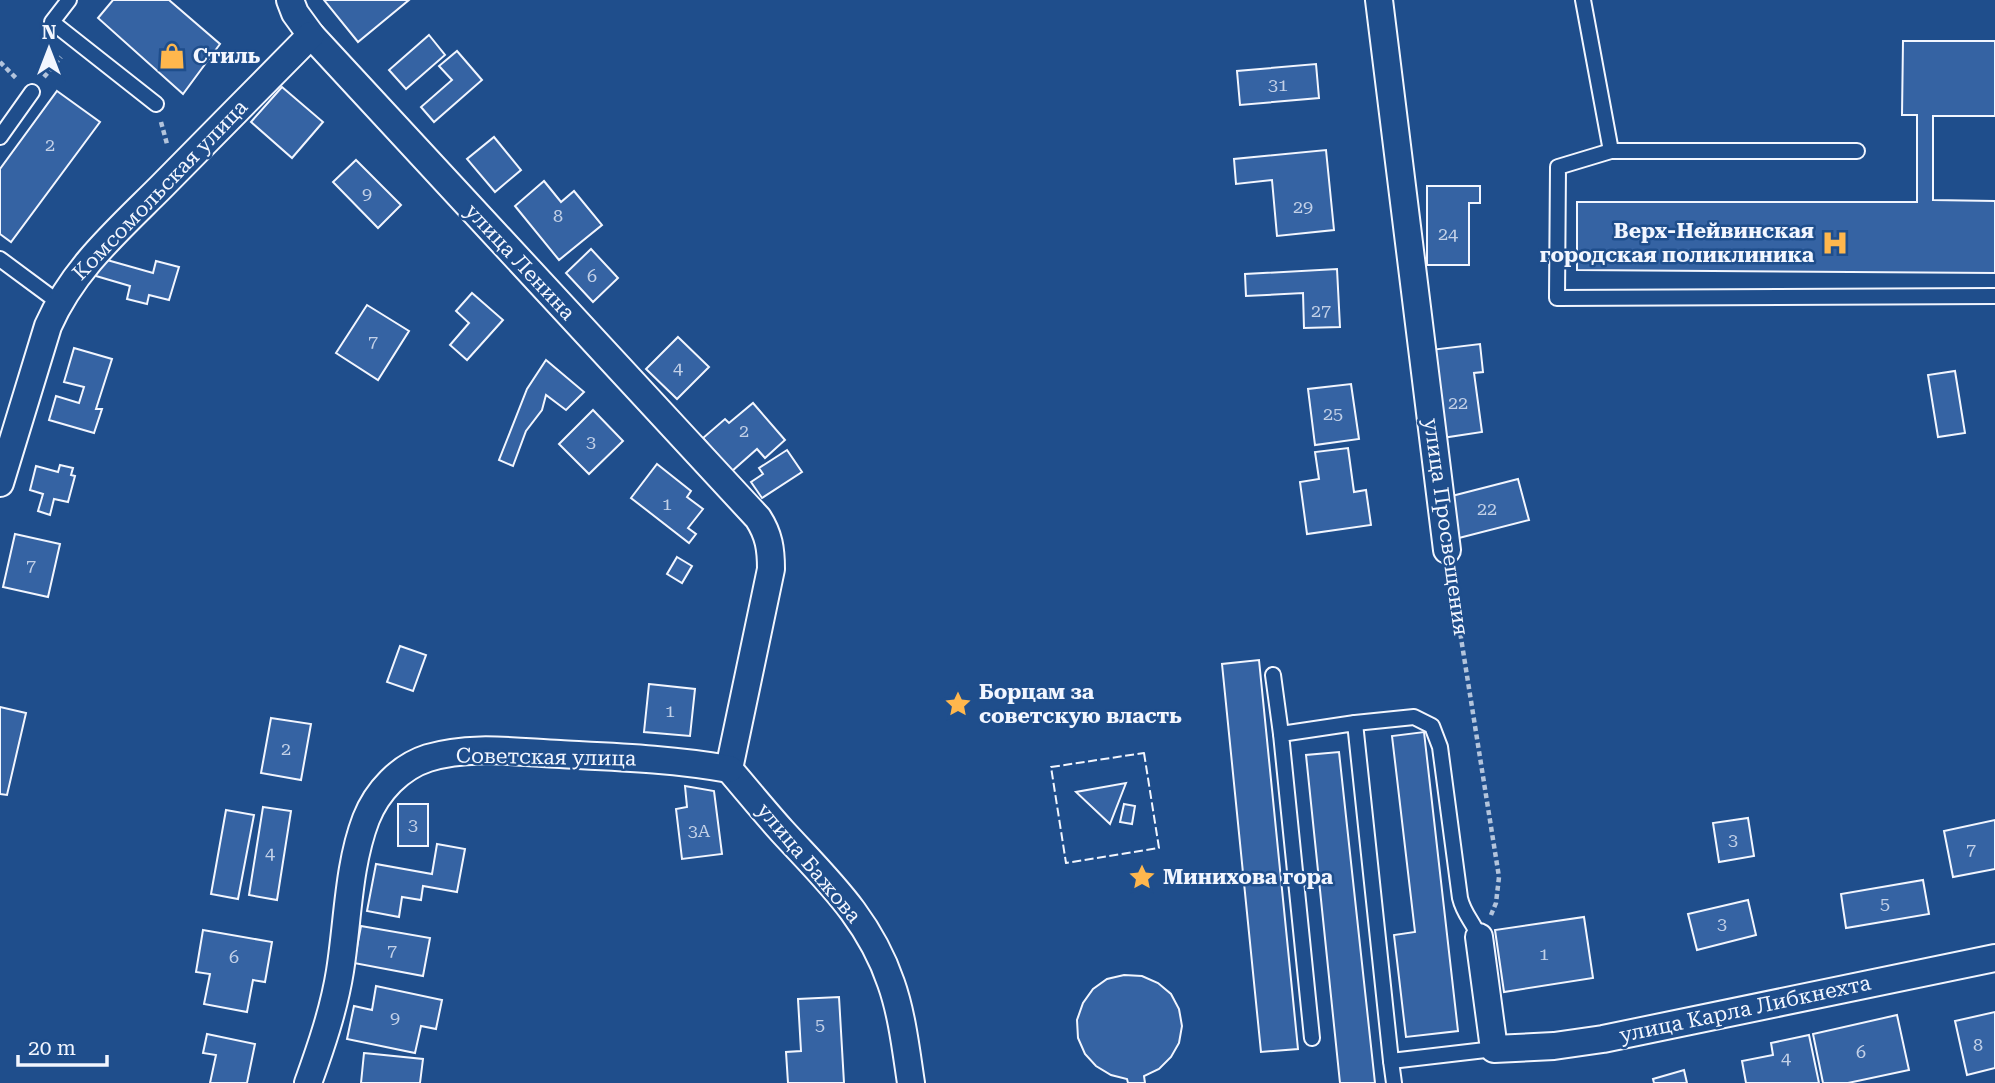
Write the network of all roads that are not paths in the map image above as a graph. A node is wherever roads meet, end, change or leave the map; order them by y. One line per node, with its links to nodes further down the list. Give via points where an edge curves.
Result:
1 (69, 0): 7 (lane, via 52,22)
2 (290, 0): 5 (street, улица Ленина)
3 (1379, 0): 15 (street, улица Просвещения)
4 (1583, 0): 9 (lane)
5 (311, 35): 13 (street, Комсомольская улица, via 86,264); 19 (street, улица Ленина, via 766,531 771,569)
6 (32, 92): 8 (lane)
7 (156, 104)
8 (0, 137)
9 (1611, 151): 10 (lane); 12 (lane, via 1558,167 1557,298)
10 (1857, 151)
11 (0, 259): 13 (lane)
12 (1995, 296)
13 (58, 302): 14 (street, Комсомольская улица)
14 (0, 483)
15 (1447, 550)
16 (1273, 675): 18 (lane)
17 (1355, 723): 18 (lane); 20 (lane, via 1414,717 1432,726 1440,747 1460,898); 24 (lane)
18 (1281, 734): 22 (lane)
19 (729, 769): 25 (street, Советская улица, via 634,758 478,751 450,753 404,769 375,801 361,833 340,974); 26 (street, улица Бажова, via 844,897 862,924 891,984)
20 (1479, 937): 23 (street)
21 (1995, 958): 23 (street, улица Карла Либкнехта, via 1603,1039)
22 (1312, 1038)
23 (1494, 1049): 24 (lane)
24 (1391, 1061): 27 (lane)
25 (309, 1083)
26 (911, 1083)
27 (1394, 1083)

